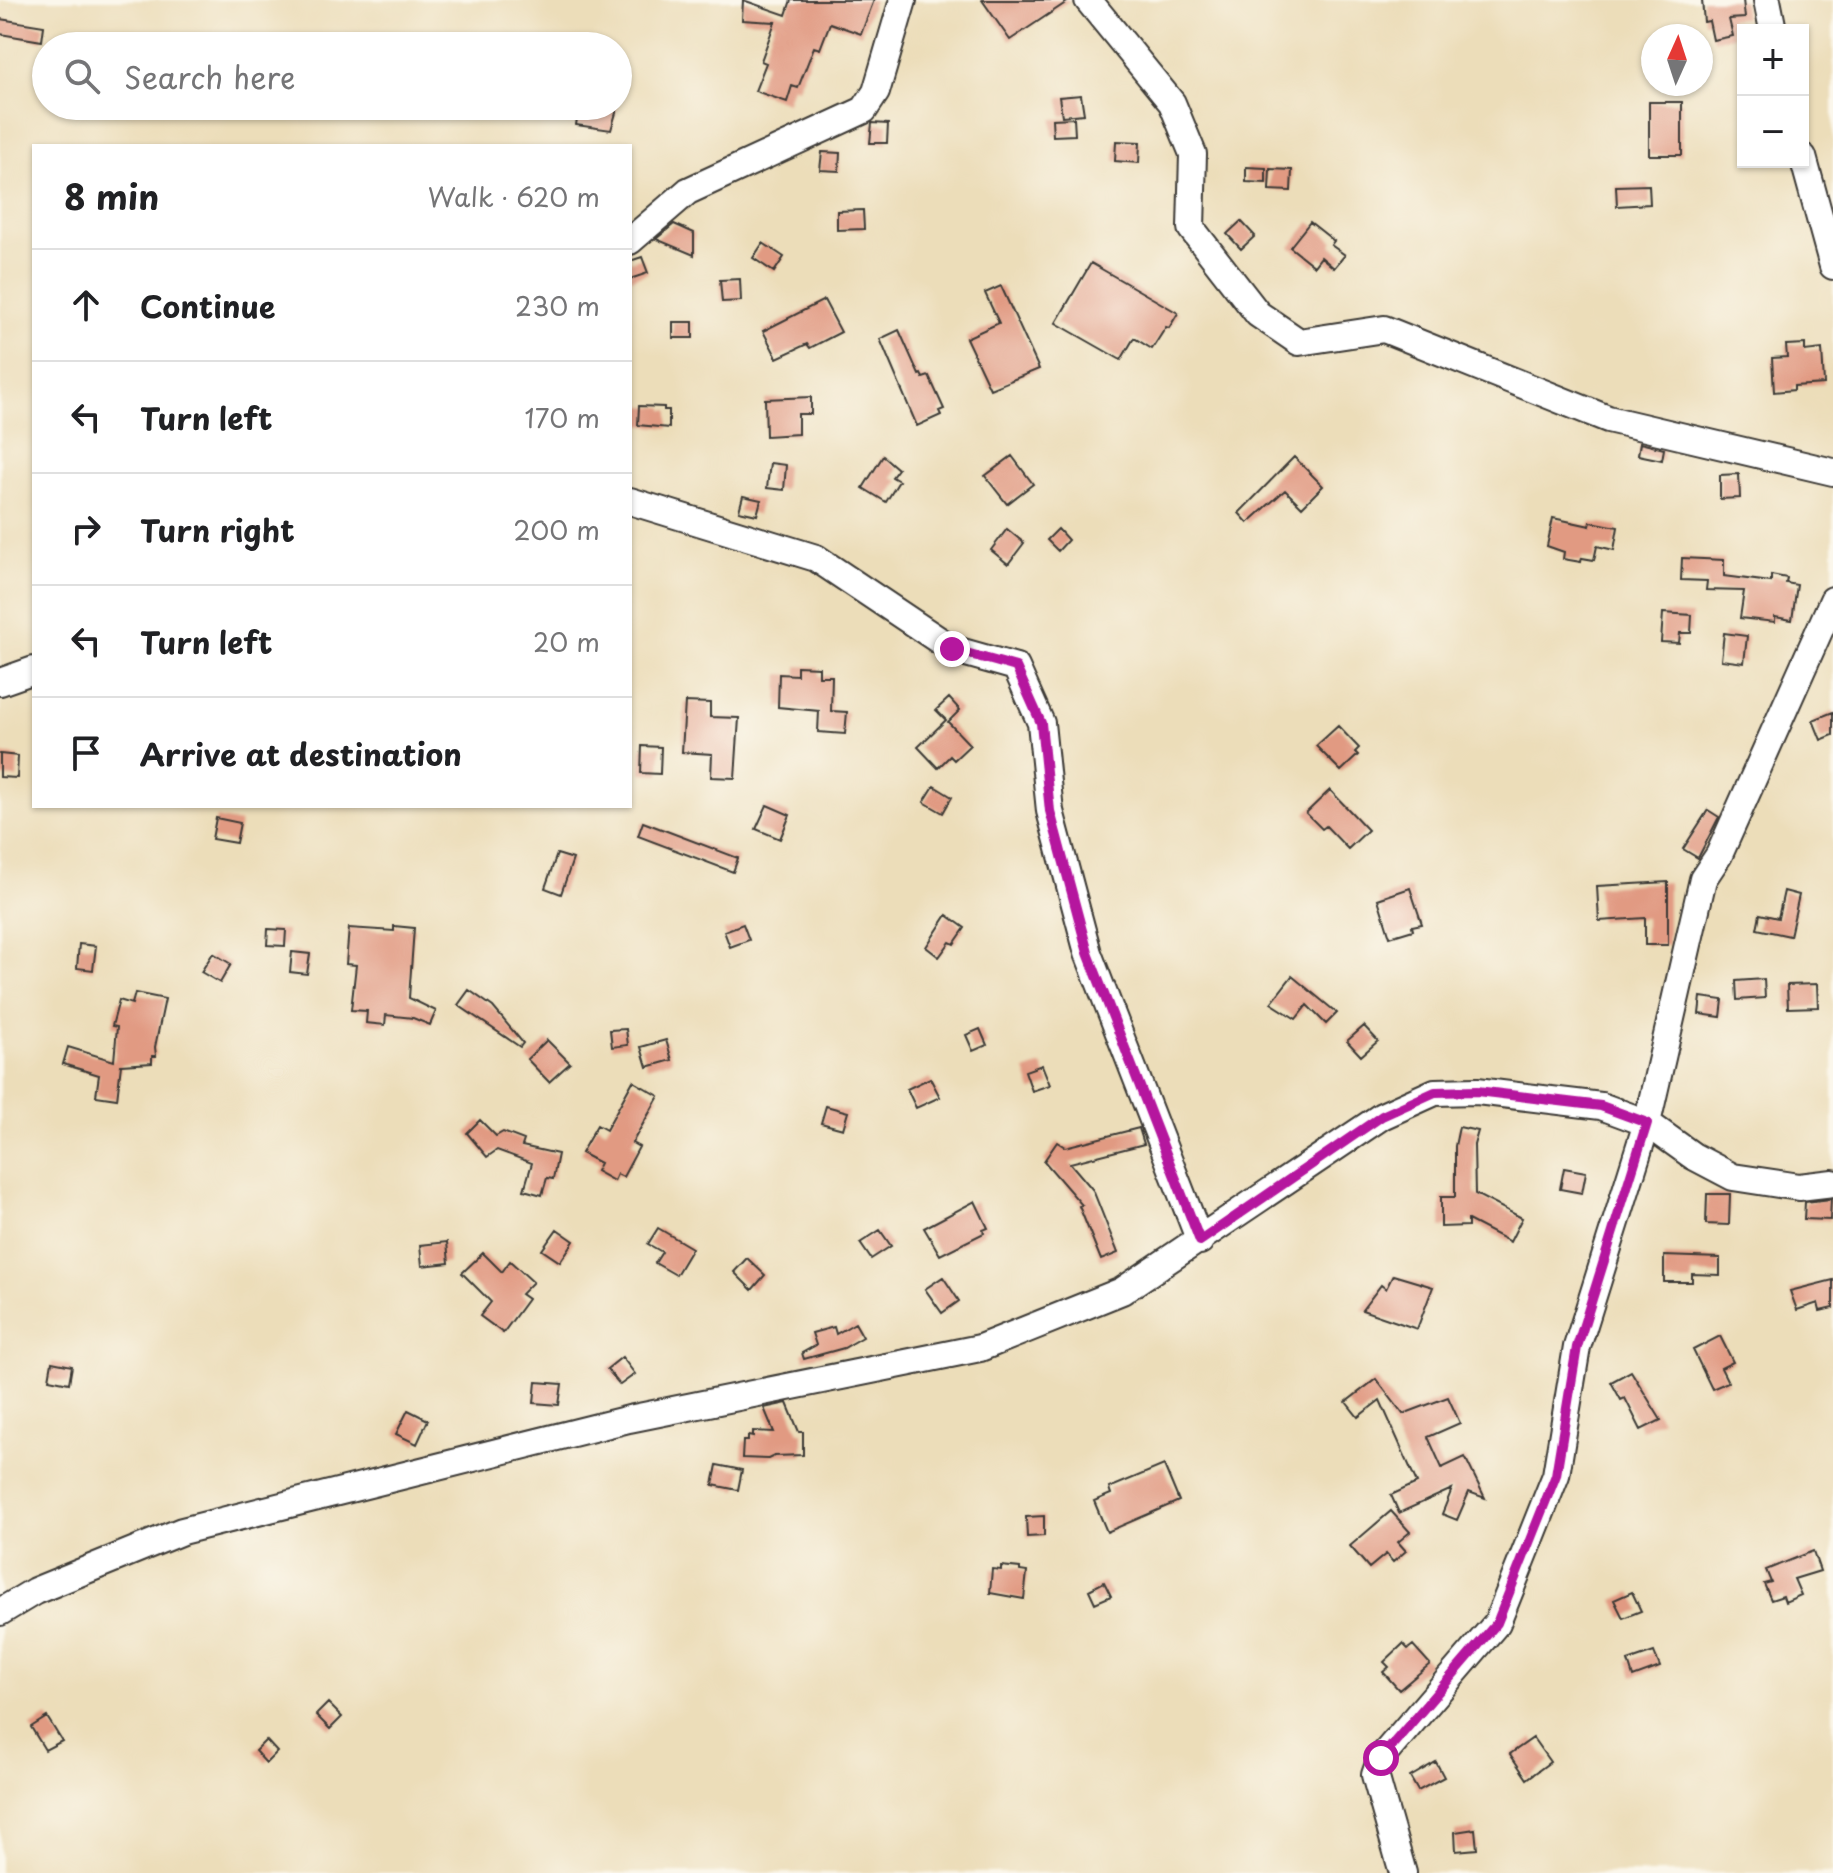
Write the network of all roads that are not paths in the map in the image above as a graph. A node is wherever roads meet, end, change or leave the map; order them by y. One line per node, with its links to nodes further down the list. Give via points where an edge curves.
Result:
1 (903, 0): 6 (street, via 876,92 864,110 688,191)
2 (1088, 0): 8 (street, via 1172,103 1193,154 1191,228 1258,314 1299,342 1384,329 1608,419)
3 (1767, 0): 4 (street)
4 (1772, 24)
5 (1806, 168): 7 (street)
6 (632, 239)
7 (1833, 266)
8 (1833, 472)
9 (632, 502): 15 (street, via 816,558 952,649 1016,667 1041,723 1050,811 1088,953)
10 (1833, 600): 13 (street, via 1719,855 1703,879)
11 (32, 671): 12 (street)
12 (0, 682)
13 (1647, 1123): 14 (street, via 1733,1177 1799,1187); 15 (street, via 1601,1106 1477,1091 1435,1092 1382,1116); 17 (street, via 1577,1347 1556,1475 1497,1623 1381,1758 1375,1775)
14 (1833, 1183)
15 (1200, 1241): 16 (street, via 1122,1291 980,1348 629,1419 182,1531 35,1591)
16 (0, 1612)
17 (1403, 1873)

